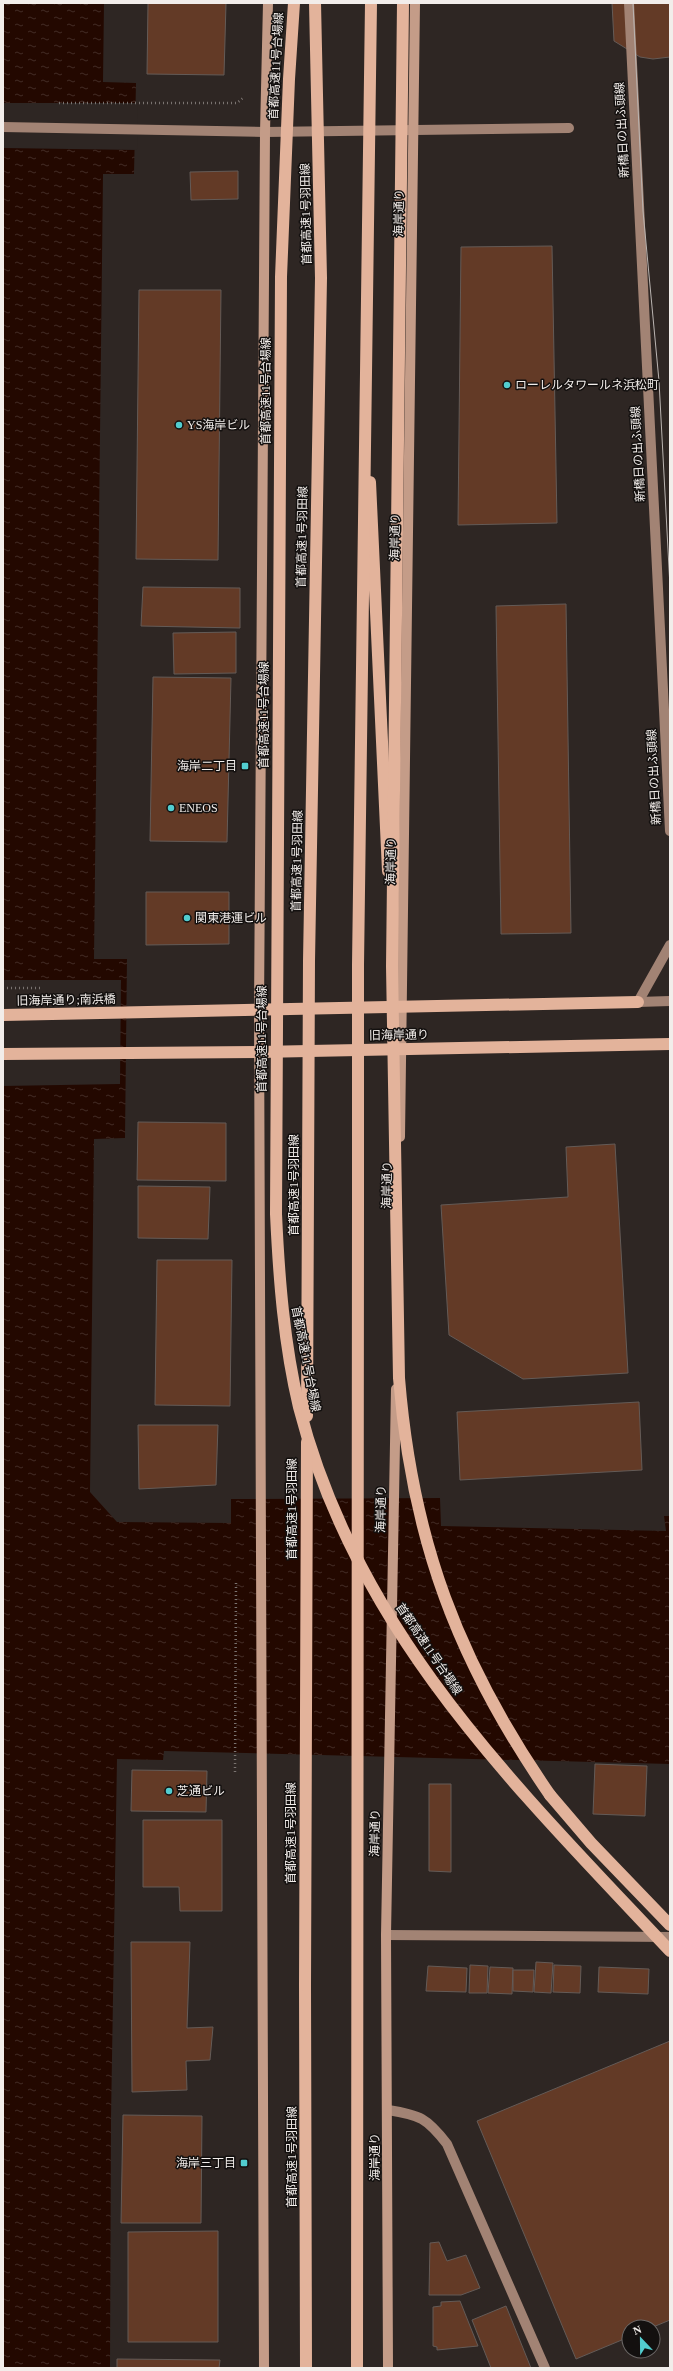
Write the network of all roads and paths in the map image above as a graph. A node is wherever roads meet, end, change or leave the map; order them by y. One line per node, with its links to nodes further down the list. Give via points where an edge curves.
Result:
1 (268, 3): 13 (main road)
2 (294, 3): 32 (highway, 首都高速11号台場線, bridge, via 281,277 275,1160 279,1282 297,1392 318,1466 342,1525 372,1589 408,1648 491,1757)
3 (315, 3): 35 (highway, 首都高速1号羽田線, bridge, via 321,278 309,969 305,1842)
4 (372, 3): 14 (highway, bridge)
5 (402, 3): 17 (highway, bridge)
6 (414, 3): 12 (main road, 海岸通り)
7 (629, 3): 15 (street, 新橋日の出ふ頭線)
8 (248, 95): 9 (path, via 237,103)
9 (58, 103)
10 (3, 127): 13 (street)
11 (568, 128): 12 (street)
12 (413, 130): 13 (street); 20 (main road, 海岸通り)
13 (266, 132): 21 (main road)
14 (366, 414): 17 (highway, bridge); 36 (highway, bridge, via 358,965)
15 (670, 831)
16 (670, 945): 19 (street)
17 (392, 966): 29 (highway, 首都高速11号台場線, bridge, via 399,1378 408,1462 427,1546 458,1634 483,1688 516,1746 550,1795 591,1843)
18 (670, 1001): 19 (street)
19 (638, 1002): 20 (highway)
20 (402, 1008): 21 (highway); 24 (main road, 海岸通り)
21 (259, 1010): 22 (highway, 旧海岸通り;南浜橋); 25 (main road)
22 (3, 1015)
23 (670, 1044): 24 (highway, 旧海岸通り)
24 (402, 1048): 25 (highway, 旧海岸通り); 30 (main road, 海岸通り)
25 (259, 1052): 26 (highway, 旧海岸通り); 34 (main road)
26 (3, 1054)
27 (236, 1576): 28 (path)
28 (236, 1772)
29 (670, 1925)
30 (386, 1935): 31 (street); 33 (main road, 海岸通り)
31 (670, 1938)
32 (670, 1951)
33 (388, 2110): 37 (main road, 海岸通り); 38 (street, via 411,2114 432,2124 447,2144)
34 (264, 2368)
35 (306, 2368)
36 (357, 2368)
37 (388, 2368)
38 (545, 2368)

